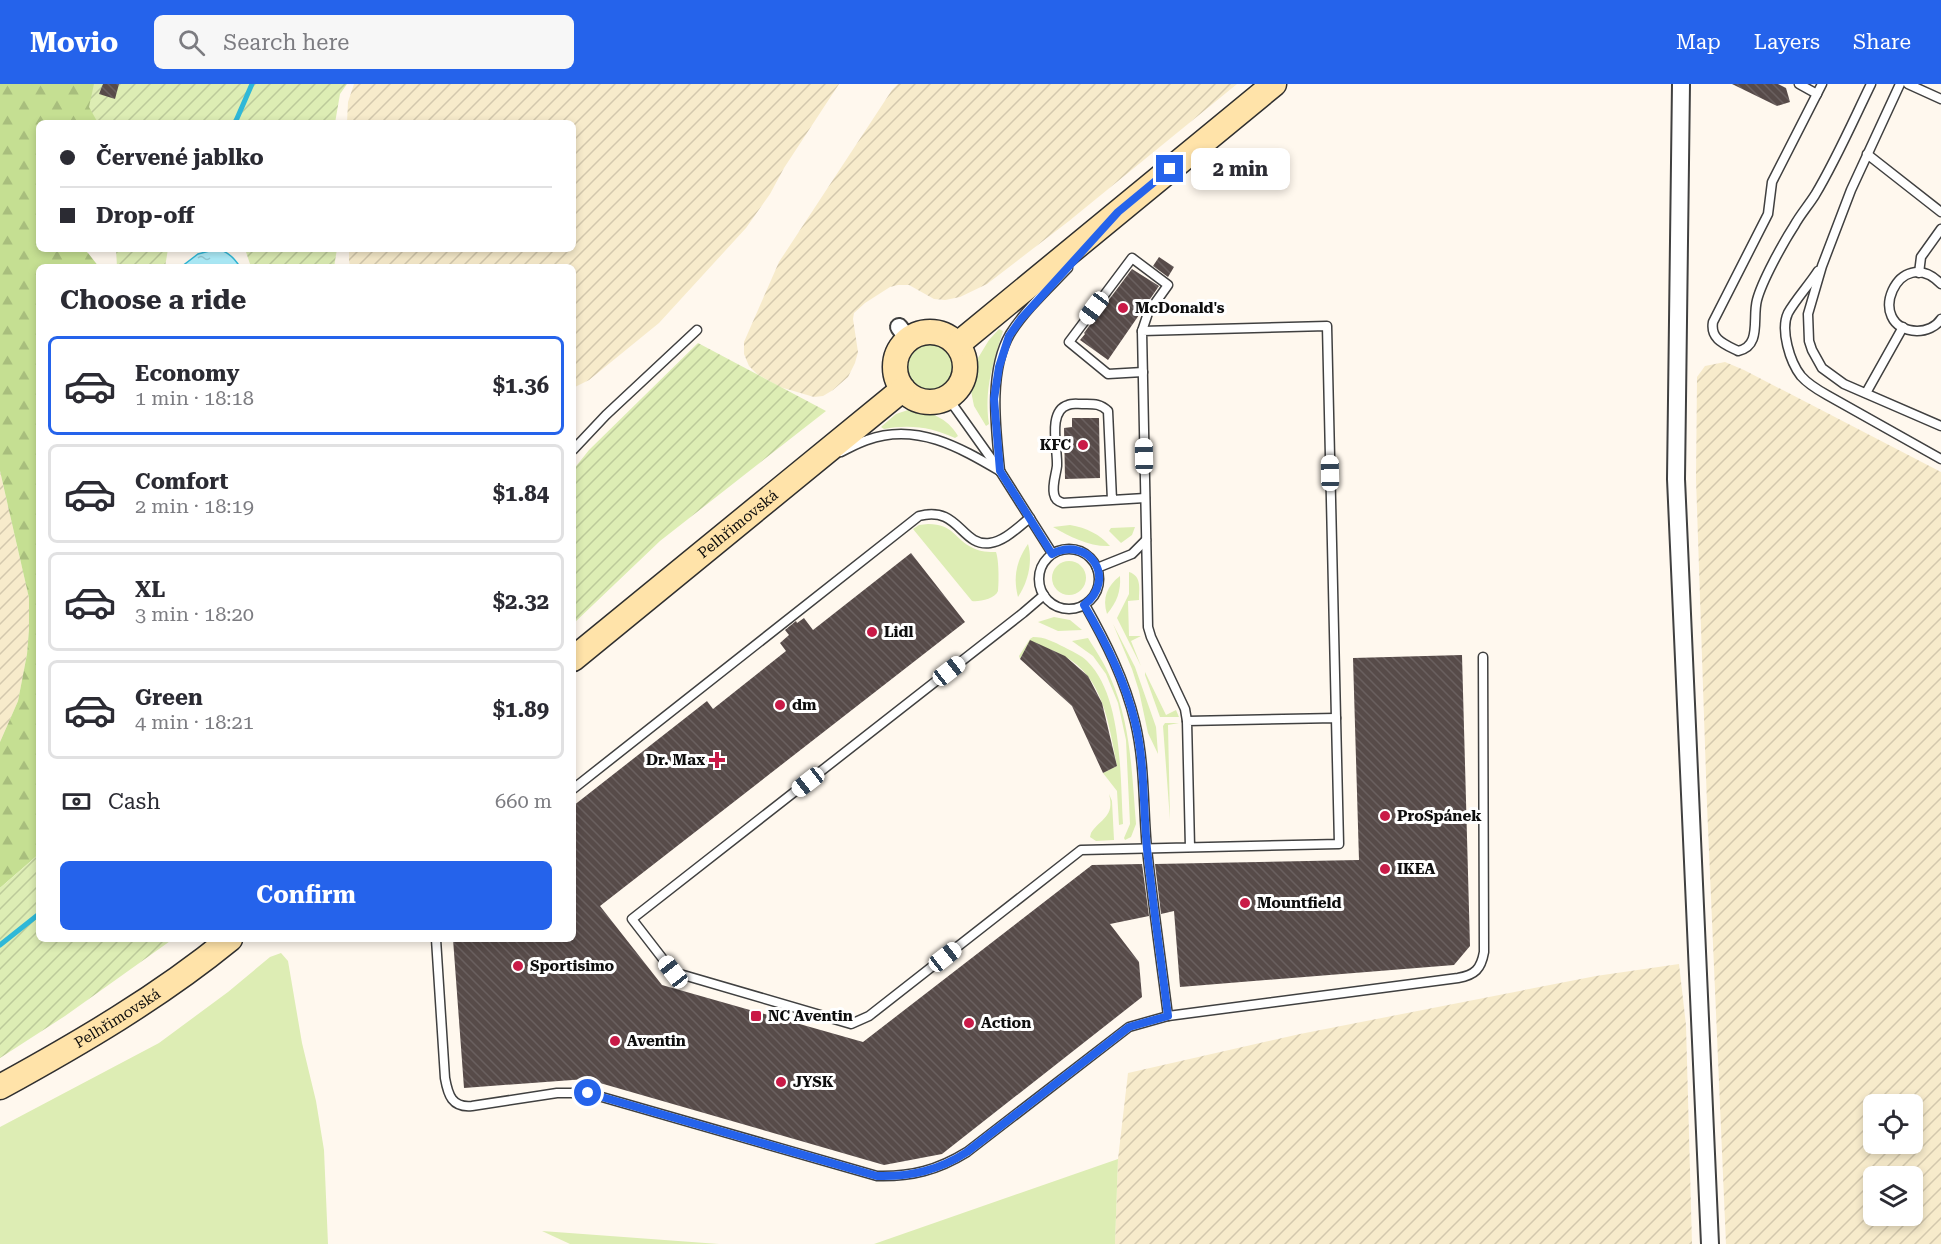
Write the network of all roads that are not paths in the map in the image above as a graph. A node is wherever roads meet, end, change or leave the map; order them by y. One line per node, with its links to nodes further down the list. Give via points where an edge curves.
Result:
1 (1274, 84): 11 (main road)
2 (1681, 84): 50 (street, via 1676,479)
3 (1799, 84): 8 (lane)
4 (1822, 84): 8 (lane)
5 (1871, 84): 8 (lane, via 1816,193 1794,224 1771,269 1757,300 1752,344 1738,351 1713,335 1713,322 1768,214 1772,182)
6 (1900, 84): 10 (lane)
7 (1908, 84): 9 (lane)
8 (1817, 94)
9 (1941, 99)
10 (1867, 154): 12 (lane); 14 (lane)
11 (1118, 212): 21 (main road); 30 (lane, via 1009,336 994,399)
12 (1941, 212)
13 (1941, 229): 15 (lane, via 1921,257)
14 (1822, 266): 24 (lane, via 1808,314 1812,350 1822,368 1832,376); 28 (lane, via 1787,315 1788,349 1801,375 1811,386)
15 (1919, 273): 16 (lane); 18 (lane, via 1902,278 1891,291 1889,307)
16 (1941, 284)
17 (1941, 319): 18 (lane, via 1920,331)
18 (1903, 327): 24 (lane)
19 (698, 330): 27 (lane)
20 (1142, 331): 22 (lane); 22 (lane, via 1148,313 1168,285 1132,258 1069,342 1108,374); 41 (lane, via 1327,326)
21 (958, 344): 23 (main road, via 934,331 904,333 895,363); 25 (main road, via 966,373)
22 (1143, 372): 31 (lane)
23 (903, 389): 25 (main road, via 910,396 929,402); 29 (main road, Pelhřimovská)
24 (1866, 393): 26 (lane)
25 (948, 398): 30 (lane)
26 (1941, 426)
27 (576, 447)
28 (1941, 459)
29 (809, 466): 30 (lane, via 868,439 908,434 953,445); 39 (main road, Pelhřimovská)
30 (1000, 471): 33 (lane)
31 (1145, 498): 32 (lane); 34 (lane)
32 (1112, 500): 32 (lane, via 1108,411 1102,405 1068,404 1055,416 1054,497 1063,503)
33 (1030, 518): 35 (lane); 43 (lane, via 1004,538 989,543 975,541 948,517 919,516)
34 (1146, 540): 36 (lane, via 1132,554); 42 (lane, via 1148,627)
35 (1052, 554): 36 (lane, via 1060,549 1078,549); 37 (lane, via 1045,560 1039,578)
36 (1097, 568): 38 (lane, via 1098,588)
37 (1044, 595): 38 (lane, via 1062,608); 45 (lane, via 632,919 673,972 851,1024 869,1016 1082,850)
38 (1084, 605): 45 (lane, via 1120,675 1135,723)
39 (576, 657)
40 (1483, 657): 48 (lane, via 1484,952 1478,970 1458,978)
41 (1336, 718): 42 (lane); 44 (lane, via 1339,844)
42 (1187, 721): 44 (lane)
43 (576, 787)
44 (1190, 847): 45 (lane)
45 (1147, 849): 48 (lane)
46 (226, 942): 49 (main road, Pelhřimovská, via 137,1008)
47 (436, 942): 48 (lane, via 445,1078 447,1090 458,1105 588,1093 877,1176 916,1174 949,1164 1129,1027)
48 (1168, 1016)
49 (0, 1087)
50 (1710, 1244)

